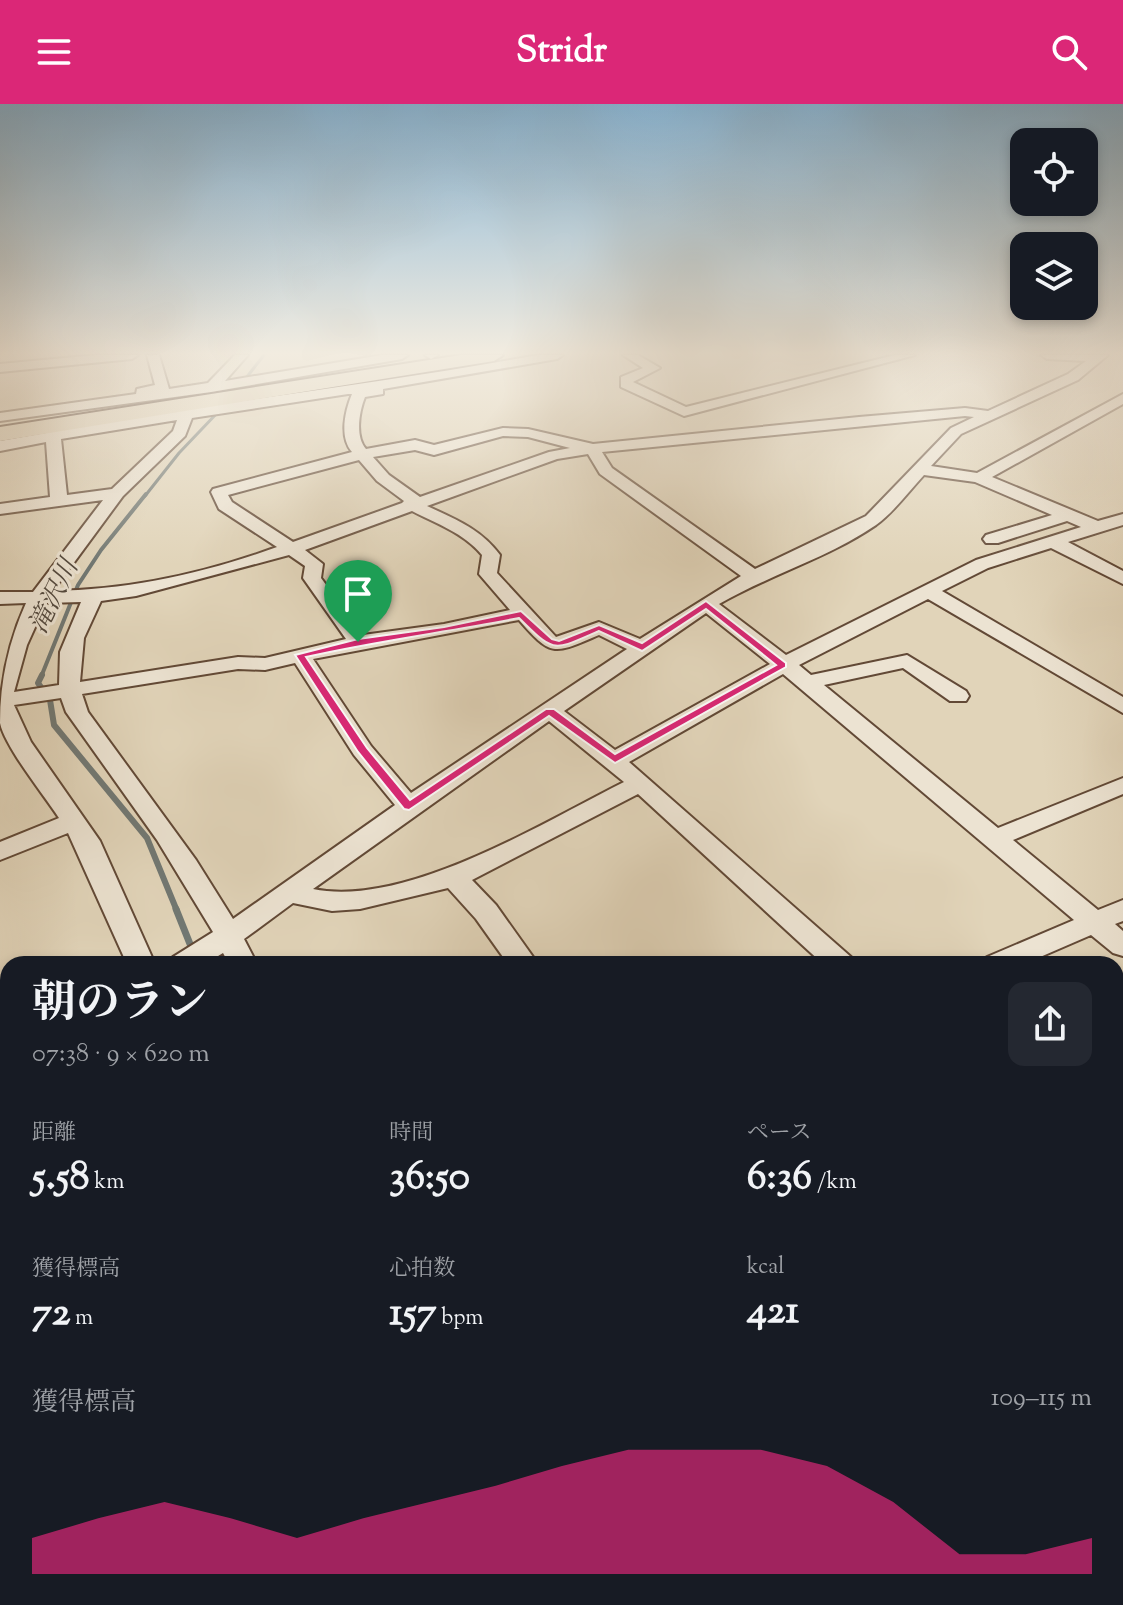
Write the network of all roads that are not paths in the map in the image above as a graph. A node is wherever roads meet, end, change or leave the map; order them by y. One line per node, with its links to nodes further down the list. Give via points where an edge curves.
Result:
1 (47, 425): 12 (street)
2 (52, 425): 18 (street)
3 (53, 425): 10 (highway)
4 (186, 425): 17 (street)
5 (352, 425): 14 (street)
6 (675, 425): 11 (street)
7 (815, 425): 11 (street)
8 (968, 425): 15 (street)
9 (1074, 425): 16 (street)
10 (0, 434)
11 (672, 439): 13 (street)
12 (0, 446)
13 (593, 449): 14 (street, via 503,432 434,450 415,445); 19 (street, via 554,455); 27 (street, via 606,471)
14 (360, 455): 19 (street); 26 (street, via 219,492 225,505)
15 (918, 469): 16 (street); 27 (street, via 872,520)
16 (979, 478): 21 (street)
17 (117, 493): 18 (street); 32 (street)
18 (59, 501): 20 (street)
19 (413, 503): 26 (street); 34 (street, via 431,516 450,520 484,545 491,555 488,574)
20 (0, 509)
21 (1069, 515): 23 (street); 24 (street)
22 (1123, 519): 23 (street)
23 (1096, 527): 25 (street)
24 (992, 539)
25 (1052, 541): 28 (street); 29 (street, via 982,564)
26 (292, 548): 30 (street, via 136,590); 35 (street, via 314,564 312,578)
27 (754, 577): 33 (street)
28 (1123, 578)
29 (928, 591): 38 (street); 43 (street)
30 (90, 596): 32 (street); 40 (street, via 69,651)
31 (0, 598): 32 (street)
32 (44, 598): 42 (street, via 17,645)
33 (706, 604): 36 (street); 38 (street)
34 (521, 614): 35 (street); 36 (street, via 549,642 560,644 599,628)
35 (358, 642): 37 (street)
36 (642, 648): 44 (street)
37 (300, 655): 40 (street); 48 (street, via 362,750)
38 (783, 665): 39 (street); 45 (street)
39 (807, 682): 41 (street, via 907,661); 50 (street)
40 (66, 692): 42 (street); 56 (street)
41 (958, 696)
42 (0, 701): 49 (street)
43 (1123, 706)
44 (550, 711): 45 (street); 48 (street)
45 (615, 760): 46 (street)
46 (640, 783): 52 (street); 62 (street)
47 (1123, 785): 50 (street)
48 (409, 806): 53 (street)
49 (71, 822): 51 (street); 58 (street, via 87,841)
50 (996, 838): 55 (street)
51 (0, 852)
52 (454, 878): 53 (street, via 360,900 332,902); 61 (street)
53 (290, 893): 56 (street)
54 (1123, 910): 55 (street)
55 (1094, 924): 57 (street); 63 (street)
56 (230, 935): 59 (street); 60 (street)
57 (1123, 946)
58 (137, 956)
59 (196, 956)
60 (239, 956)
61 (518, 956)
62 (833, 956)
63 (1016, 956)

